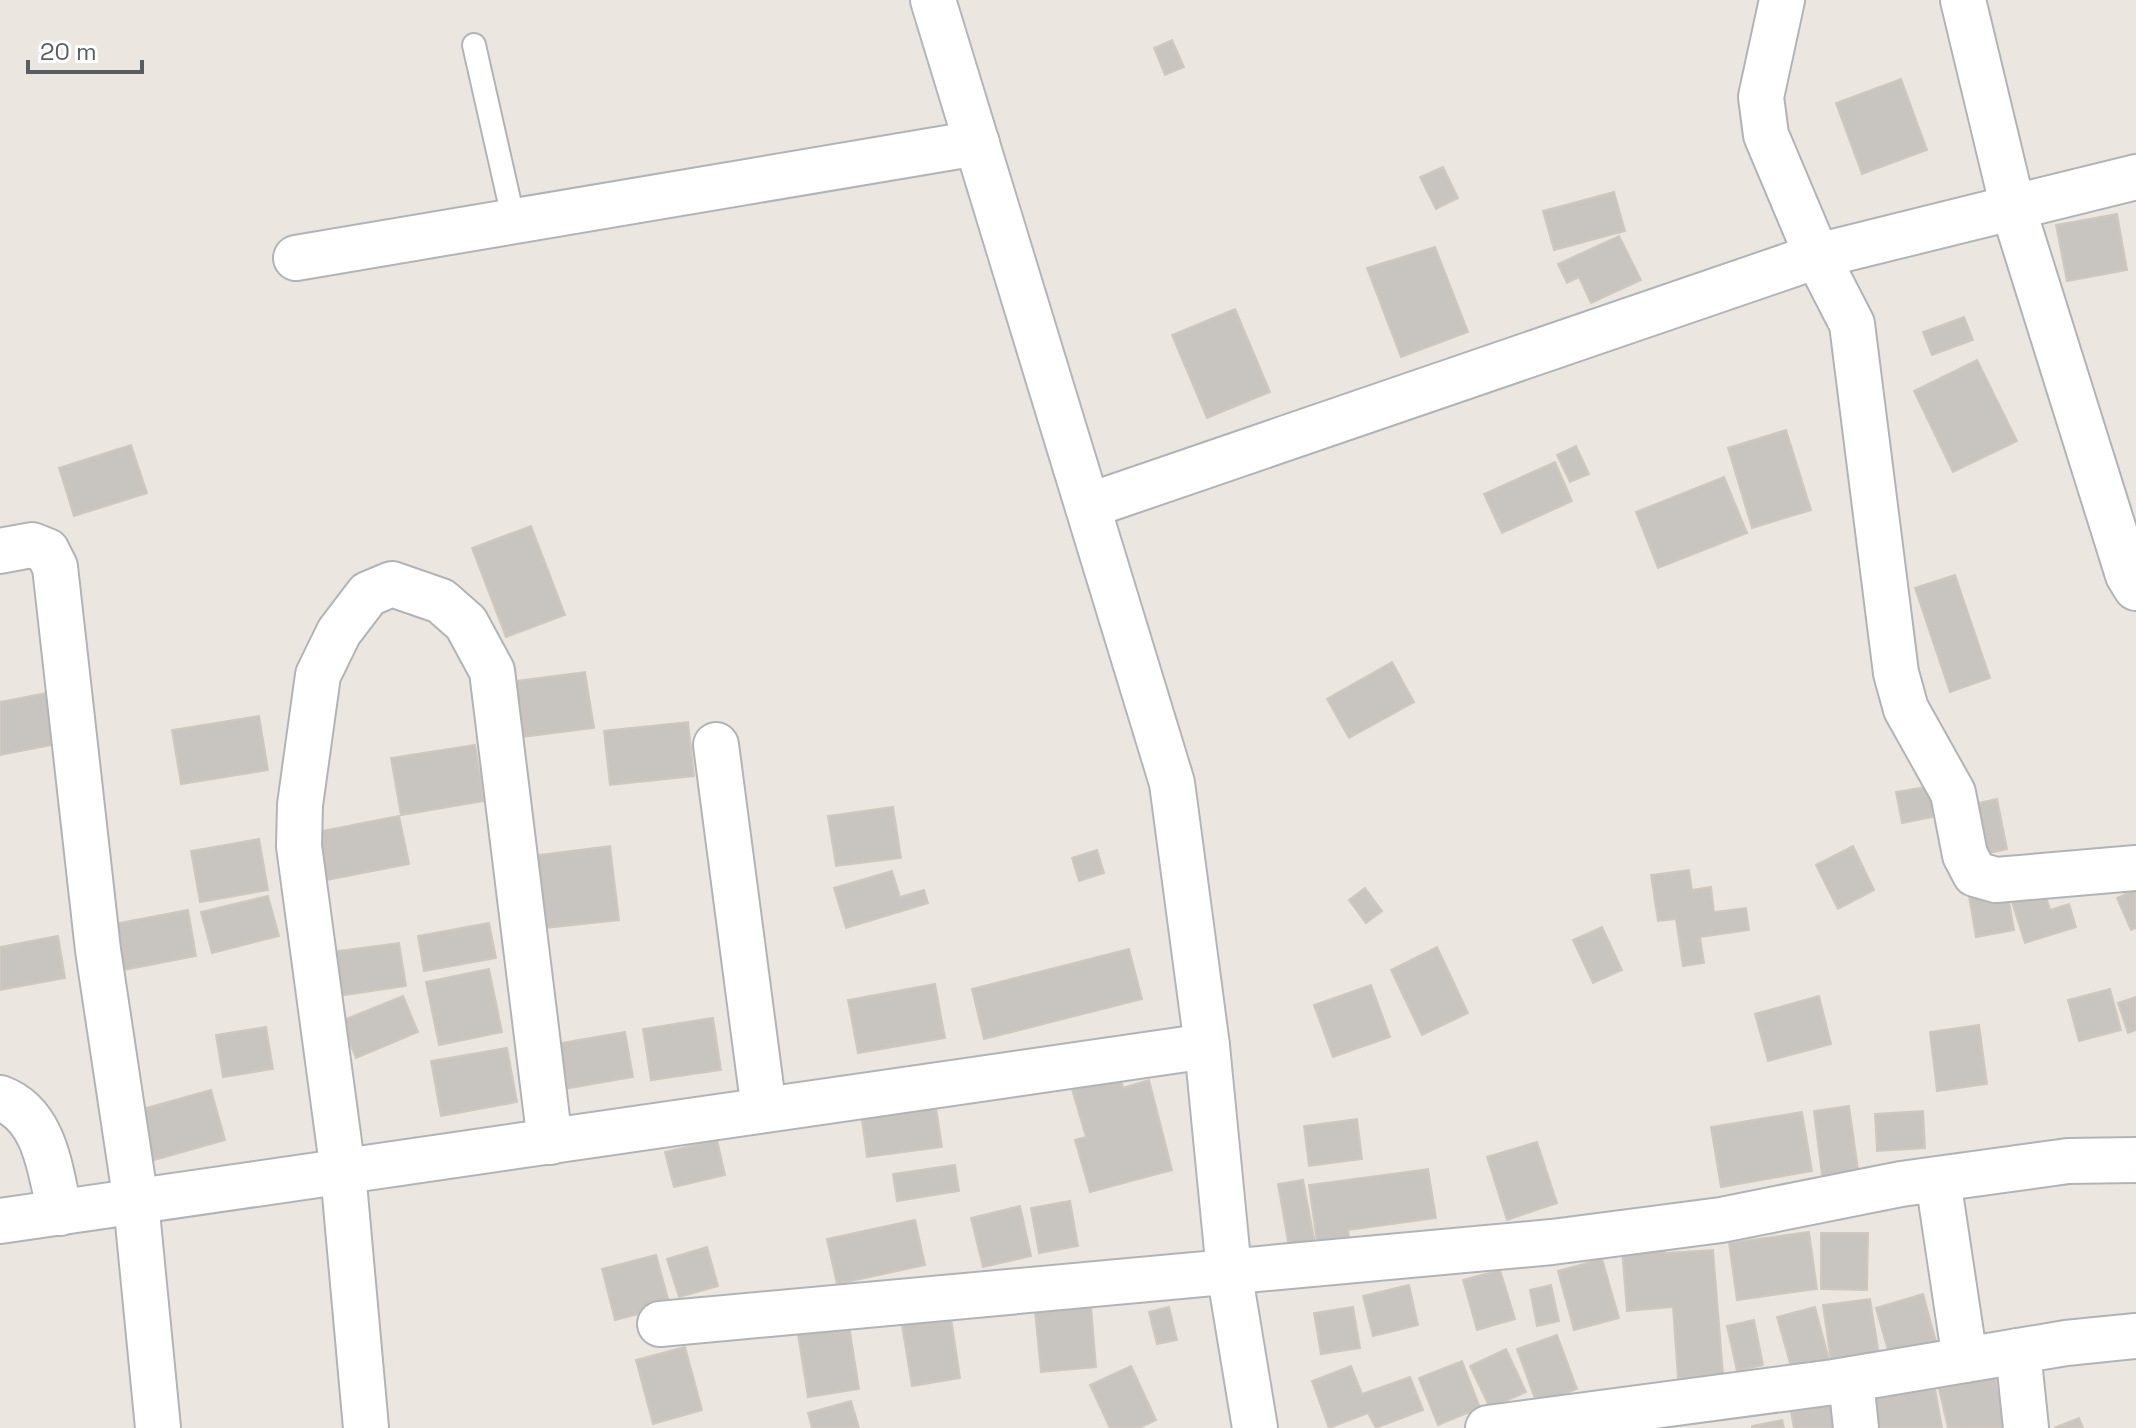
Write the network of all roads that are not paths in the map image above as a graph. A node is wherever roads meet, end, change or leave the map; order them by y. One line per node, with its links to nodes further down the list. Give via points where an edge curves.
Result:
1 (933, 0): 5 (street)
2 (1782, 0): 9 (street, via 1761,97 1766,135)
3 (1963, 0): 7 (street)
4 (474, 45): 8 (lane)
5 (977, 143): 8 (street); 11 (street)
6 (2136, 177): 7 (street)
7 (2013, 208): 9 (street); 13 (street)
8 (514, 222): 10 (street)
9 (1817, 256): 11 (street); 15 (street, via 1852,324 1896,673 1906,709 1953,793 1965,855 1975,874 1996,880)
10 (296, 258)
11 (1088, 506): 16 (street, via 1172,783)
12 (0, 551): 23 (street, via 32,545 47,551 55,567 98,950)
13 (2136, 588)
14 (716, 745): 18 (street)
15 (2136, 868)
16 (1207, 1046): 18 (street); 26 (street)
17 (0, 1098): 24 (street, via 16,1104 35,1126)
18 (764, 1110): 19 (street)
19 (550, 1142): 21 (street); 21 (street, via 492,671 466,623 441,601 392,584 368,594 339,632 318,675 300,805 299,846)
20 (2136, 1160): 22 (street, via 2068,1161)
21 (343, 1172): 23 (street); 33 (street)
22 (1938, 1180): 26 (street, via 1721,1220 1552,1242); 30 (street)
23 (136, 1202): 24 (street); 32 (street)
24 (60, 1213): 25 (street)
25 (0, 1221)
26 (1229, 1271): 27 (street); 34 (street)
27 (660, 1324)
28 (2136, 1336): 29 (street)
29 (2018, 1351): 30 (street); 37 (street)
30 (1965, 1360): 31 (street)
31 (1851, 1380): 35 (street); 36 (street)
32 (158, 1428)
33 (366, 1428)
34 (1255, 1428)
35 (1488, 1428)
36 (1856, 1428)
37 (2026, 1428)

